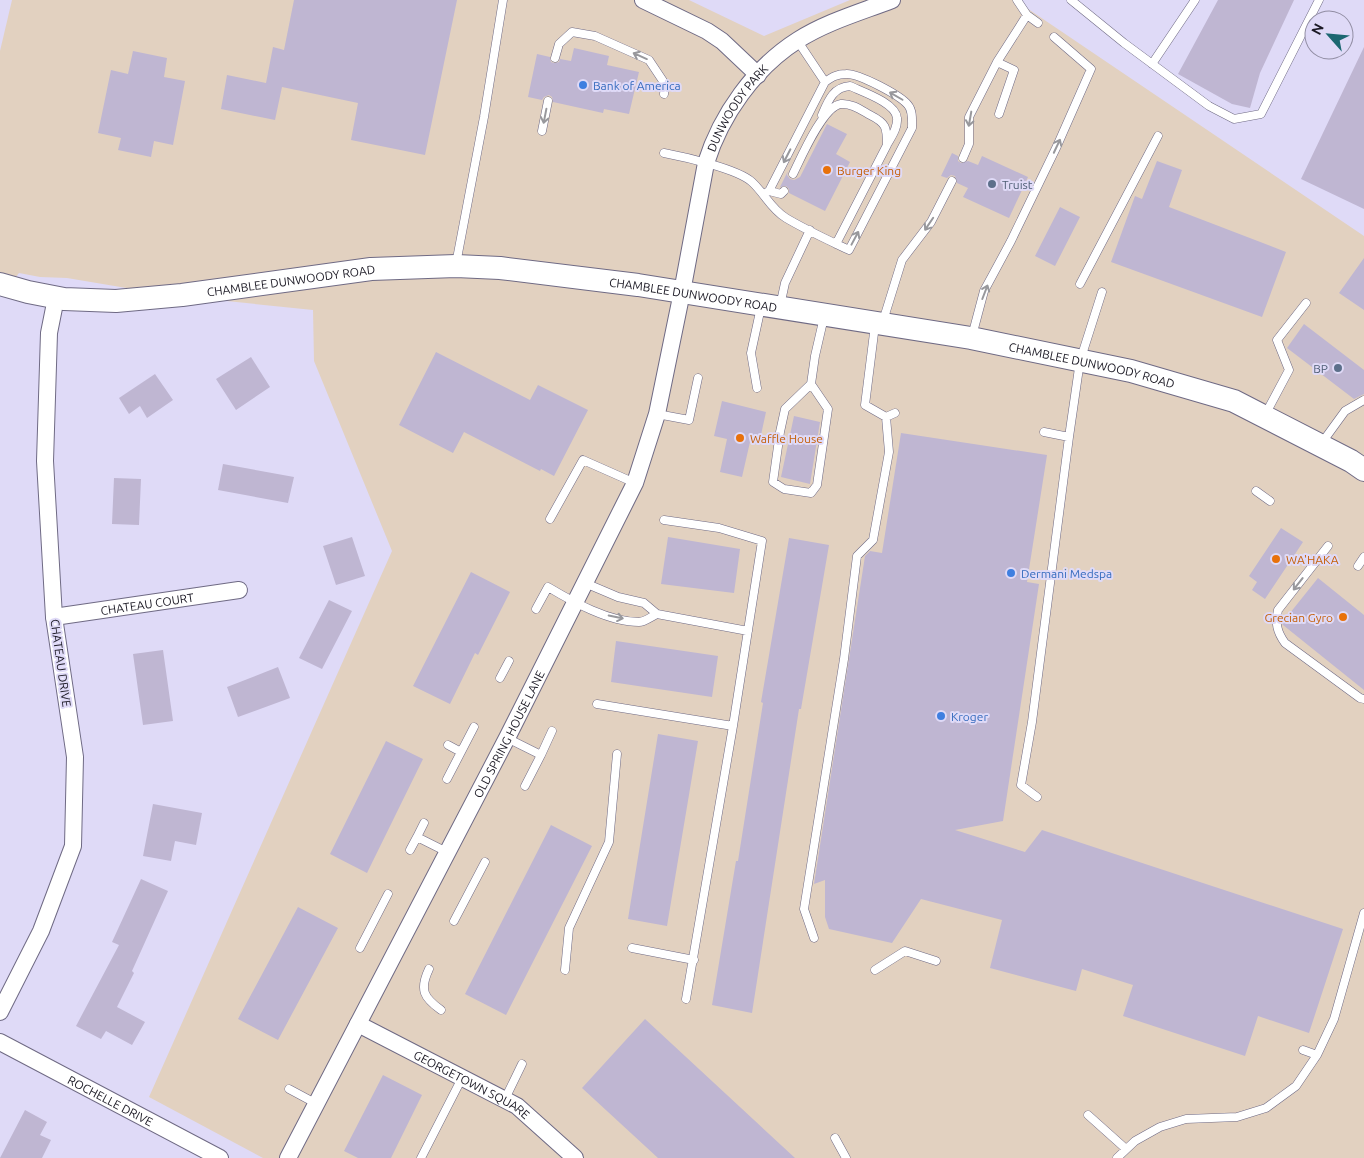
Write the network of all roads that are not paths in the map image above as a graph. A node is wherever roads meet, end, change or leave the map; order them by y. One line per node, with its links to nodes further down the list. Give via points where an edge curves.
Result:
1 (503, 0): 33 (lane)
2 (892, 0): 11 (street, DUNWOODY PARK, via 824,26)
3 (1017, 0): 8 (lane)
4 (1071, 0): 14 (lane)
5 (1195, 0): 14 (lane)
6 (1319, 0): 14 (lane, via 1261,114 1234,119 1209,106)
7 (648, 1): 15 (street, via 707,30)
8 (1027, 15): 9 (lane); 13 (lane)
9 (1038, 23)
10 (1054, 37): 43 (lane, one-way to 10, via 984,291 1057,146 1091,69)
11 (798, 40): 15 (street, DUNWOODY PARK); 16 (lane)
12 (555, 58): 17 (lane, one-way to 12, via 665,84 649,60 595,36 572,32 559,44)
13 (997, 62): 19 (lane, via 1014,70); 25 (lane, one-way to 25, via 969,117 969,144)
14 (1152, 64)
15 (758, 75): 26 (street, DUNWOODY PARK, via 720,126)
16 (824, 82): 30 (lane, one-way to 30); 32 (lane, one-way to 16, via 848,250 912,128 912,116 902,99 858,76 848,73 836,75)
17 (664, 94)
18 (548, 101): 20 (lane, one-way to 20)
19 (999, 114)
20 (542, 131)
21 (815, 131): 23 (lane, via 828,111 839,104 850,105 880,120 887,129); 23 (lane, via 835,91 850,86 894,108 897,126); 27 (lane)
22 (1158, 136): 35 (lane)
23 (887, 145): 32 (lane)
24 (664, 153): 26 (lane)
25 (963, 158)
26 (706, 163): 30 (lane, via 750,180); 36 (street, DUNWOODY PARK)
27 (793, 174)
28 (952, 181): 42 (lane, one-way to 42, via 930,222 902,260)
29 (784, 191): 30 (lane, via 780,194)
30 (767, 192): 31 (lane, via 772,208)
31 (810, 230): 32 (lane); 40 (lane, via 785,283)
32 (836, 244)
33 (456, 266): 36 (street, CHAMBLEE DUNWOODY ROAD, via 500,268); 38 (street, CHAMBLEE DUNWOODY ROAD, via 371,270 148,299 81,301)
34 (0, 284): 38 (street, CHAMBLEE DUNWOODY ROAD)
35 (1080, 284)
36 (682, 292): 40 (street, CHAMBLEE DUNWOODY ROAD); 50 (street, OLD SPRING HOUSE LANE)
37 (1102, 292): 44 (lane)
38 (56, 298): 70 (street, CHATEAU DRIVE, via 49,333 45,460)
39 (1306, 302): 51 (lane, via 1276,340 1289,370)
40 (770, 306): 41 (street, CHAMBLEE DUNWOODY ROAD); 47 (lane, via 751,353)
41 (825, 315): 42 (street, CHAMBLEE DUNWOODY ROAD); 46 (lane)
42 (879, 323): 43 (street, CHAMBLEE DUNWOODY ROAD); 52 (lane, via 865,405)
43 (971, 338): 44 (street, CHAMBLEE DUNWOODY ROAD)
44 (1080, 361): 51 (street, CHAMBLEE DUNWOODY ROAD, via 1130,371 1234,401); 54 (lane)
45 (698, 378): 50 (lane, via 689,420)
46 (812, 384): 46 (lane, via 785,409 773,482 784,490 810,493 817,485 828,409)
47 (757, 388)
48 (1364, 400): 55 (lane, via 1345,411)
49 (895, 413): 52 (lane)
50 (657, 414): 57 (street, OLD SPRING HOUSE LANE)
51 (1264, 416): 55 (street, CHAMBLEE DUNWOODY ROAD)
52 (886, 417): 95 (lane, via 889,452 873,540 857,556 804,909)
53 (1044, 432): 54 (lane)
54 (1069, 437): 86 (lane, via 1021,785)
55 (1321, 445): 56 (street, CHAMBLEE DUNWOODY ROAD)
56 (1362, 465)
57 (635, 483): 60 (lane, via 583,460); 65 (street, OLD SPRING HOUSE LANE)
58 (1256, 491): 59 (lane)
59 (1270, 501)
60 (550, 519)
61 (664, 520): 71 (lane, via 719,528 762,541)
62 (1328, 546): 74 (lane, one-way to 74, via 1278,610 1278,633 1285,643)
63 (1364, 558): 64 (lane)
64 (1358, 566)
65 (585, 583): 67 (street, OLD SPRING HOUSE LANE); 69 (lane, via 618,597 644,603)
66 (239, 590): 70 (street, CHATEAU COURT)
67 (575, 603): 68 (lane, via 548,586); 69 (lane, one-way to 69, via 610,616 641,622); 79 (street, OLD SPRING HOUSE LANE)
68 (536, 609)
69 (657, 614): 71 (lane)
70 (54, 617): 105 (street, CHATEAU DRIVE, via 75,757 73,846 41,931)
71 (748, 631): 76 (lane)
72 (509, 661): 73 (lane)
73 (500, 678)
74 (1364, 699)
75 (597, 704): 76 (lane)
76 (733, 726): 98 (lane)
77 (474, 727): 81 (lane)
78 (552, 731): 83 (lane)
79 (507, 738): 83 (lane); 90 (street, OLD SPRING HOUSE LANE)
80 (448, 745): 81 (lane)
81 (461, 752): 84 (lane)
82 (617, 754): 101 (lane, via 608,842 569,928)
83 (542, 755): 85 (lane)
84 (447, 779)
85 (525, 786)
86 (1037, 797)
87 (424, 823): 88 (lane)
88 (416, 837): 89 (lane); 90 (lane)
89 (410, 850)
90 (447, 852): 106 (street, OLD SPRING HOUSE LANE)
91 (486, 862): 94 (lane)
92 (388, 894): 96 (lane)
93 (1364, 913): 109 (lane, via 1334,1019)
94 (454, 921)
95 (814, 938)
96 (360, 948)
97 (632, 948): 98 (lane)
98 (694, 960): 103 (lane)
99 (936, 961): 102 (lane, via 905,951)
100 (429, 969): 104 (lane, via 423,987 428,1001)
101 (566, 970)
102 (875, 970)
103 (686, 999)
104 (441, 1010)
105 (0, 1012)
106 (358, 1024): 111 (street, GEORGETOWN SQUARE); 114 (street, OLD SPRING HOUSE LANE)
107 (0, 1042): 118 (street, ROCHELLE DRIVE)
108 (1303, 1050): 109 (lane)
109 (1317, 1056): 117 (lane, via 1296,1086 1266,1108 1236,1117 1186,1119 1160,1127)
110 (522, 1064): 113 (lane)
111 (462, 1078): 113 (street, GEORGETOWN SQUARE); 120 (lane)
112 (288, 1089): 114 (lane)
113 (505, 1099): 121 (street, GEORGETOWN SQUARE)
114 (317, 1104): 119 (street, OLD SPRING HOUSE LANE)
115 (1088, 1115): 117 (lane)
116 (835, 1138): 122 (lane)
117 (1126, 1149): 123 (lane)
118 (220, 1158)
119 (288, 1158)
120 (421, 1158)
121 (575, 1158)
122 (846, 1158)
123 (1117, 1158)

